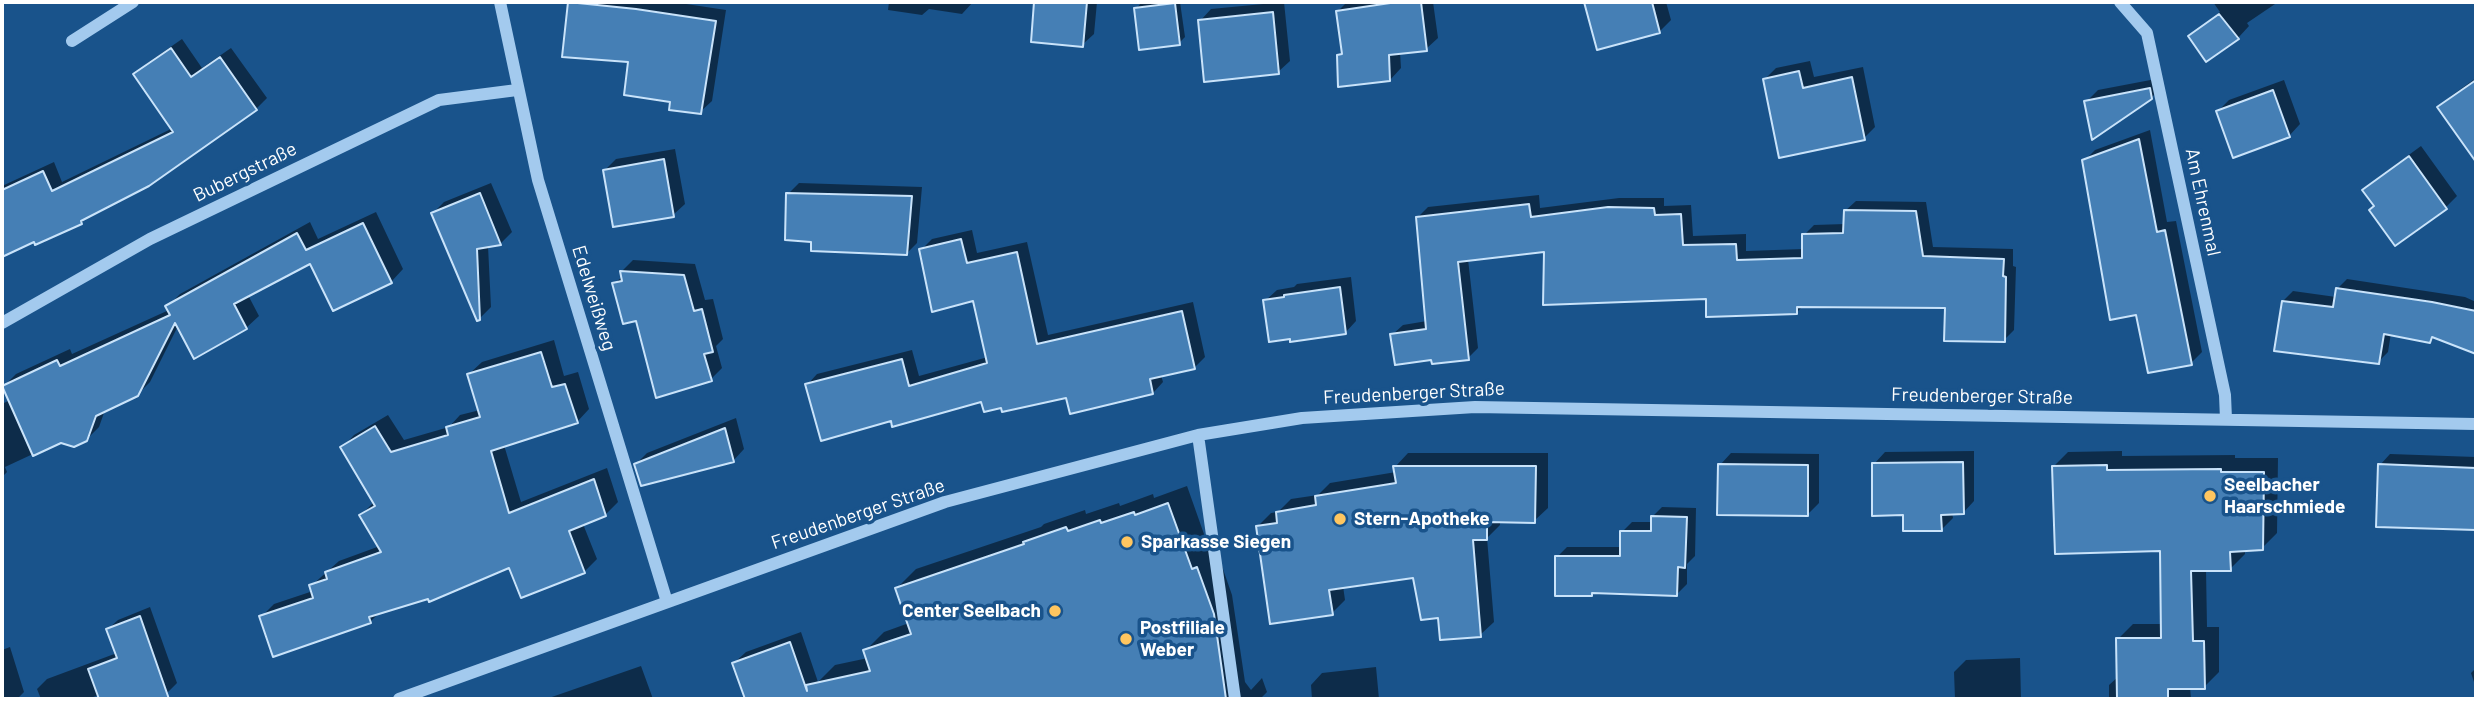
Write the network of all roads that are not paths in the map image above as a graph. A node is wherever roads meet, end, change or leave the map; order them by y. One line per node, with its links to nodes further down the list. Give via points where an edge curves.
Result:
1 (133, 2): 4 (street)
2 (500, 2): 5 (street, Edelweißweg)
3 (2120, 2): 7 (street, Am Ehrenmal, via 2147,33 2225,395)
4 (72, 41)
5 (517, 90): 6 (street, Bubergstraße, via 439,100 150,239); 10 (street, Edelweißweg, via 538,180)
6 (2, 323)
7 (2226, 419): 8 (street, Freudenberger Straße); 9 (street, Freudenberger Straße, via 1475,407 1302,418)
8 (2476, 424)
9 (1198, 435): 10 (street, Freudenberger Straße, via 945,502); 12 (street)
10 (667, 602): 11 (street, Freudenberger Straße)
11 (399, 699)
12 (1235, 699)

